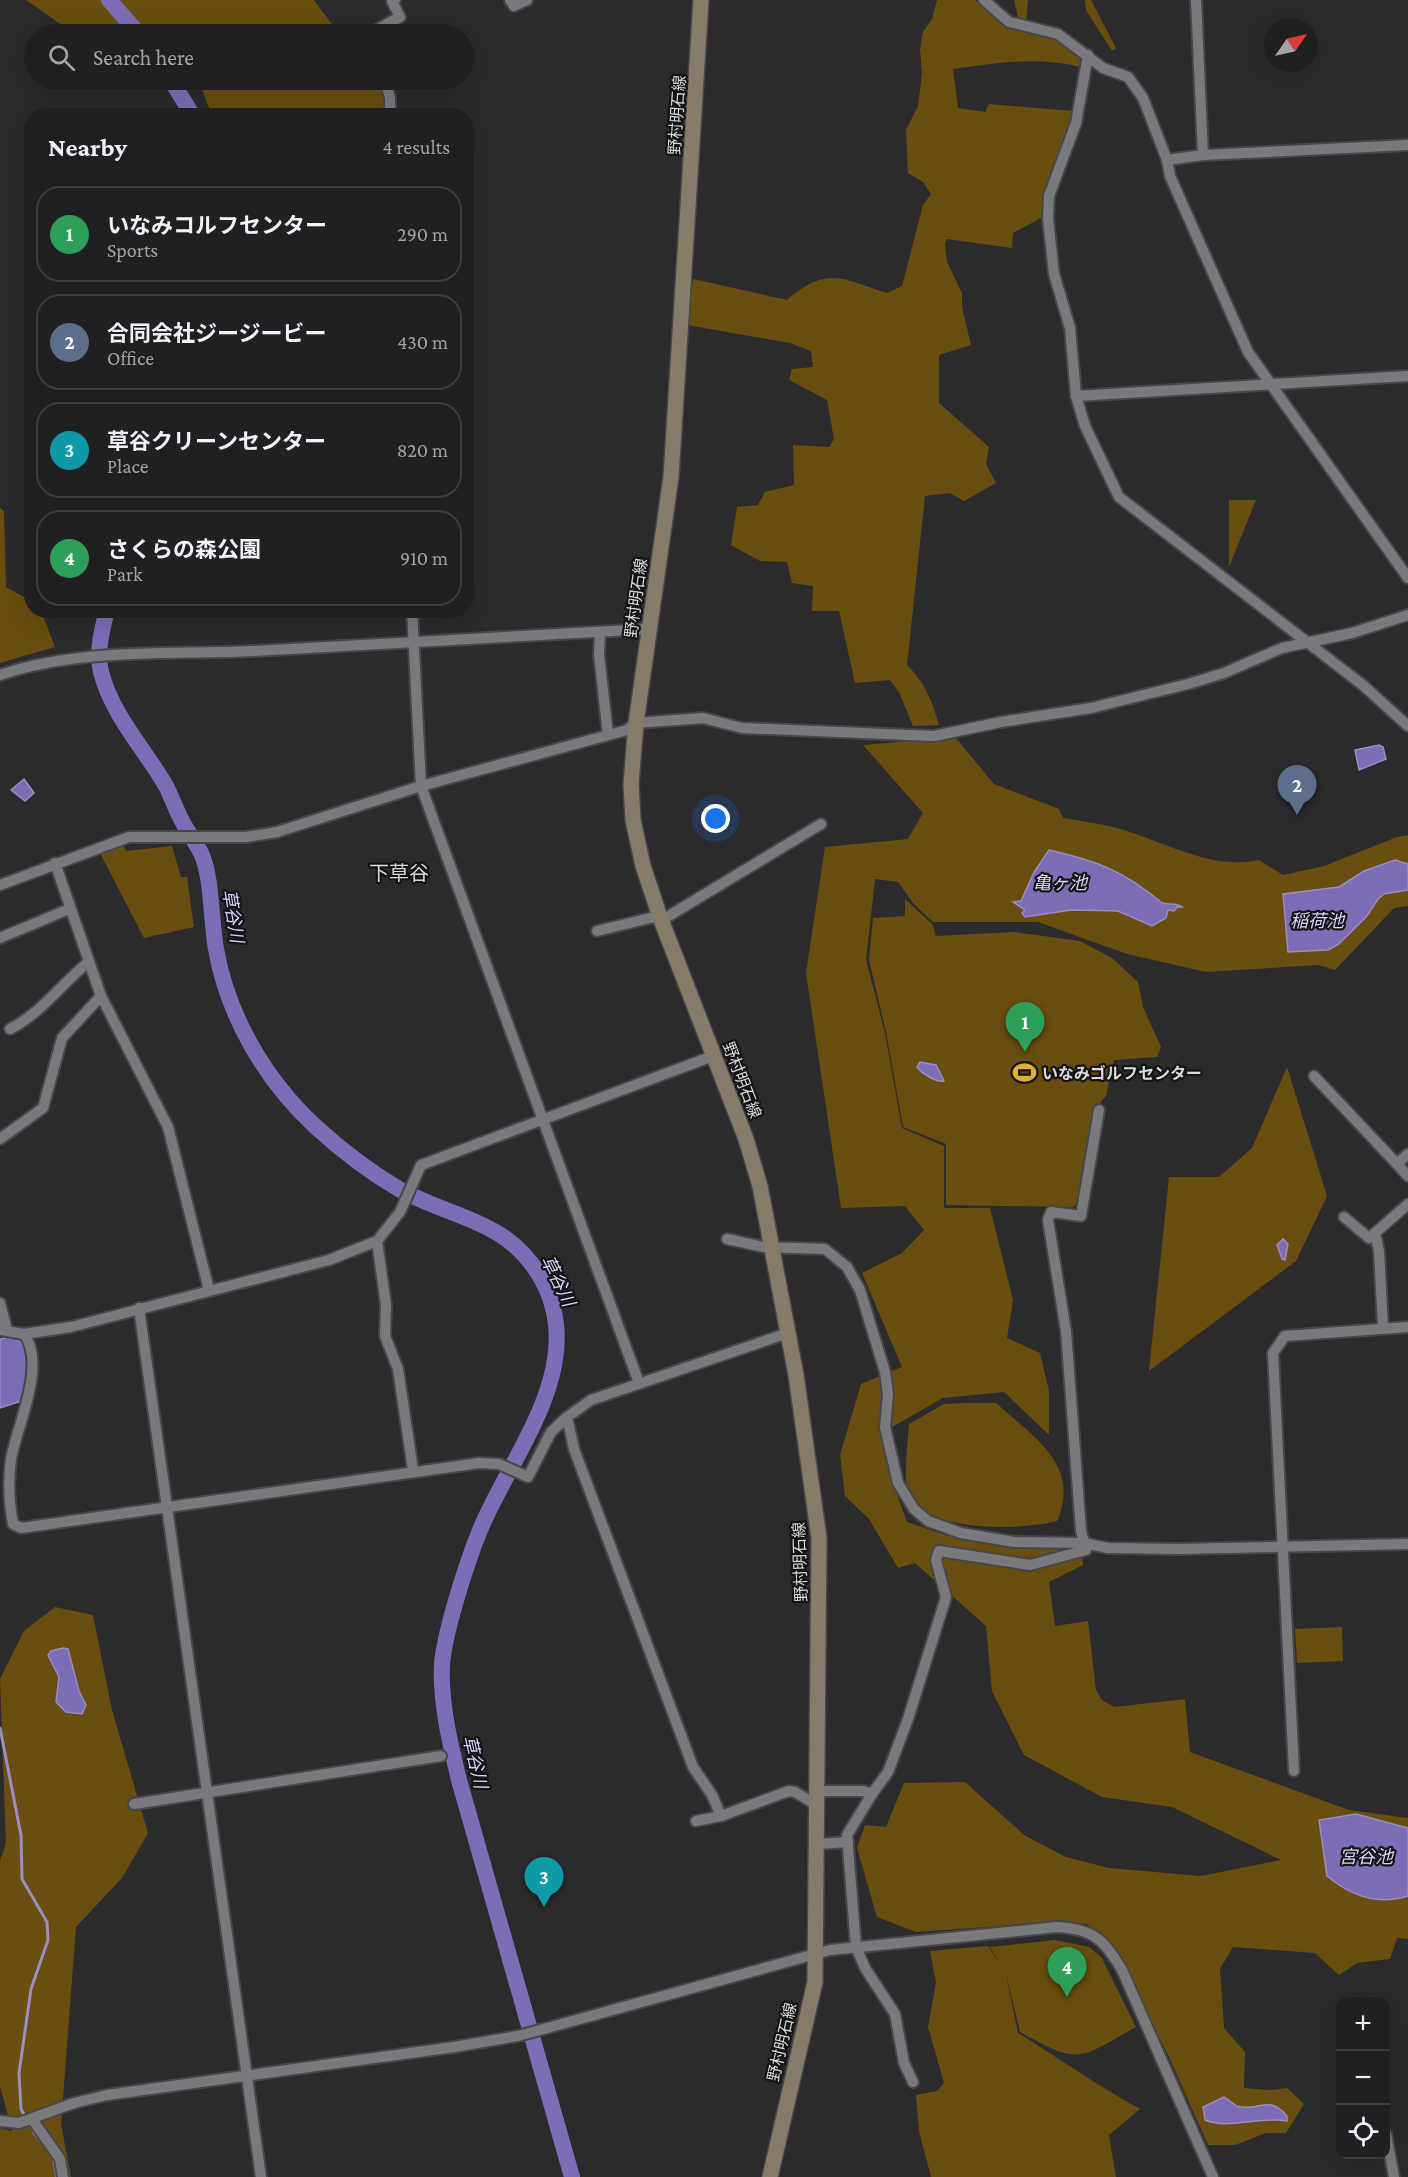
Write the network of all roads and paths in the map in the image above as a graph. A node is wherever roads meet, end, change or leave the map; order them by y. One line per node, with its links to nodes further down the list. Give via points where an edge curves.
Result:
1 (393, 0): 7 (street, via 400,17)
2 (510, 0): 3 (street, via 514,6)
3 (527, 0)
4 (701, 0): 20 (main road, 野村明石線, via 671,477)
5 (984, 0): 8 (street, via 1009,22 1058,34)
6 (1196, 0): 12 (street)
7 (387, 24)
8 (1088, 55): 13 (street, via 1103,68 1128,77 1138,87); 16 (street, via 1076,123 1049,196 1048,219 1054,274 1070,328)
9 (388, 90): 10 (street)
10 (390, 108)
11 (1408, 145): 12 (street)
12 (1203, 155): 13 (street)
13 (1167, 160): 15 (street, via 1170,176 1248,352)
14 (1408, 376): 15 (street)
15 (1270, 384): 16 (street); 17 (street)
16 (1076, 396): 23 (street, via 1085,426 1119,497)
17 (1408, 578)
18 (1408, 615): 23 (street)
19 (412, 618): 22 (street)
20 (650, 628): 21 (street); 25 (main road, 野村明石線)
21 (600, 632): 22 (street); 27 (street)
22 (413, 641): 24 (street, via 87,657 48,661); 28 (street)
23 (1306, 643): 25 (street, via 1282,648 1188,684 1091,708 934,736 742,728 703,718); 26 (street, via 1364,686)
24 (0, 675)
25 (636, 723): 27 (street); 33 (main road, 野村明石線, via 631,784 633,820)
26 (1408, 726)
27 (608, 735): 28 (street)
28 (421, 786): 30 (street, via 277,832 246,837 129,837); 42 (street)
29 (821, 824): 33 (street)
30 (54, 863): 31 (street); 32 (street)
31 (0, 885)
32 (69, 909): 35 (street); 36 (street)
33 (660, 917): 34 (street); 39 (main road, 野村明石線)
34 (597, 931)
35 (0, 938)
36 (87, 963): 37 (street); 38 (street, via 31,1018)
37 (101, 996): 43 (street, via 62,1038 43,1108); 53 (street, via 168,1127)
38 (10, 1029)
39 (713, 1056): 42 (street); 52 (main road, 野村明石線, via 746,1139)
40 (1314, 1076): 45 (street)
41 (1099, 1110): 65 (street, via 1081,1216 1051,1212 1048,1220 1066,1331)
42 (545, 1120): 51 (street, via 421,1165 400,1212); 61 (street)
43 (0, 1138)
44 (1408, 1154): 45 (street)
45 (1397, 1164): 46 (street)
46 (1408, 1176)
47 (1408, 1204): 49 (street)
48 (1344, 1217): 49 (street, via 1369,1238)
49 (1375, 1233): 57 (street)
50 (727, 1239): 52 (street)
51 (377, 1241): 53 (street, via 328,1260); 63 (street, via 386,1305 385,1336 398,1370)
52 (774, 1247): 59 (main road, 野村明石線); 65 (street, via 825,1249 847,1267 860,1290 885,1372 885,1427 895,1474 914,1509 928,1521 961,1533 1014,1542)
53 (209, 1290): 55 (street)
54 (0, 1303): 58 (street)
55 (139, 1308): 60 (street, via 71,1327); 64 (street)
56 (1408, 1327): 57 (street)
57 (1383, 1328): 67 (street, via 1285,1336 1273,1353)
58 (4, 1330): 60 (street)
59 (788, 1332): 61 (street); 72 (main road, 野村明石線, via 819,1538)
60 (24, 1334): 64 (street, via 30,1344 32,1365 11,1460 9,1501 13,1524 21,1528)
61 (639, 1383): 62 (street, via 591,1400)
62 (567, 1417): 63 (street, via 551,1432 528,1477 499,1464); 74 (street, via 574,1449 693,1767)
63 (413, 1470): 64 (street)
64 (166, 1506): 70 (street)
65 (1084, 1543): 67 (street, via 1108,1548); 71 (street, via 1086,1550 1030,1565 939,1551 936,1560 946,1597 904,1730 888,1772)
66 (1408, 1544): 67 (street)
67 (1282, 1546): 69 (street)
68 (441, 1755): 70 (street)
69 (1294, 1771)
70 (207, 1791): 73 (street); 80 (street)
71 (872, 1794): 72 (street); 76 (street, via 847,1835)
72 (818, 1798): 74 (street, via 789,1791); 77 (main road, 野村明石線)
73 (134, 1804)
74 (721, 1816): 75 (street)
75 (696, 1821)
76 (848, 1842): 77 (street); 78 (street)
77 (818, 1844): 79 (main road, 野村明石線)
78 (856, 1947): 79 (street); 81 (street, via 895,2014 904,2063); 88 (street, via 1046,1927 1075,1928 1093,1934 1109,1947 1122,1970)
79 (816, 1953): 80 (street, via 518,2036); 87 (main road, 野村明石線, via 815,1982)
80 (247, 2076): 82 (street, via 107,2095); 86 (street)
81 (913, 2082)
82 (32, 2119): 83 (street, via 19,2123); 85 (street, via 60,2159)
83 (0, 2121)
84 (1390, 2156): 89 (street)
85 (63, 2177)
86 (261, 2177)
87 (770, 2177)
88 (1213, 2177)
89 (1394, 2177)

